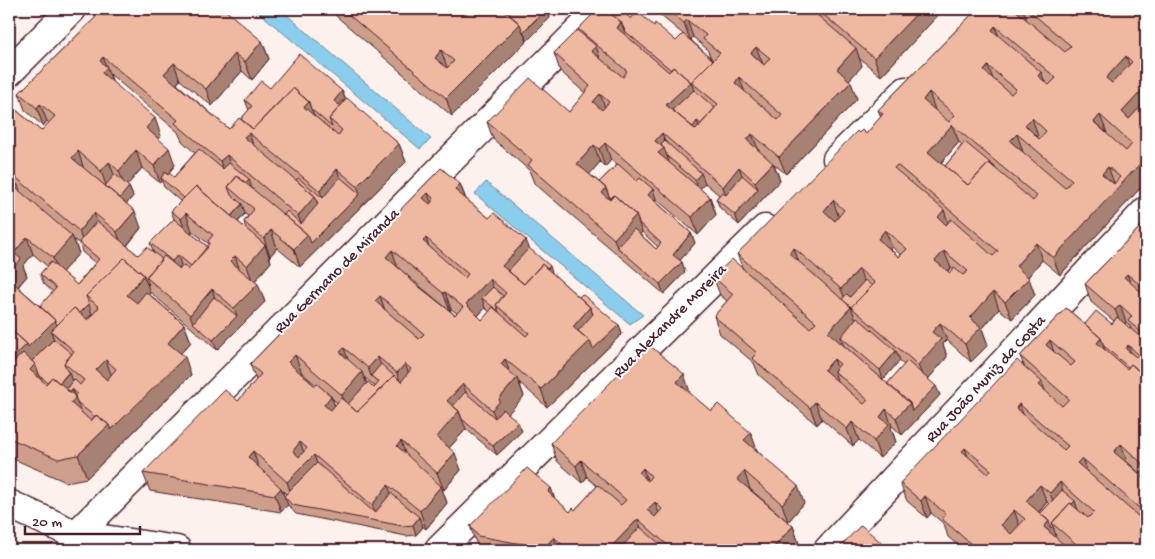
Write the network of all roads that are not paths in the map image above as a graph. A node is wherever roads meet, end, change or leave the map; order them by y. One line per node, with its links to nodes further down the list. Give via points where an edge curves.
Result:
1 (72, 9): 4 (street)
2 (601, 9): 9 (street, Rua Germano de Miranda)
3 (925, 71): 5 (street)
4 (9, 72)
5 (820, 175)
6 (784, 210): 11 (street, Rua Alexandre Moreira)
7 (1146, 211): 12 (street, Rua João Muniz da Costa)
8 (9, 504): 9 (street)
9 (76, 536): 10 (street)
10 (177, 550)
11 (439, 550)
12 (828, 550)

